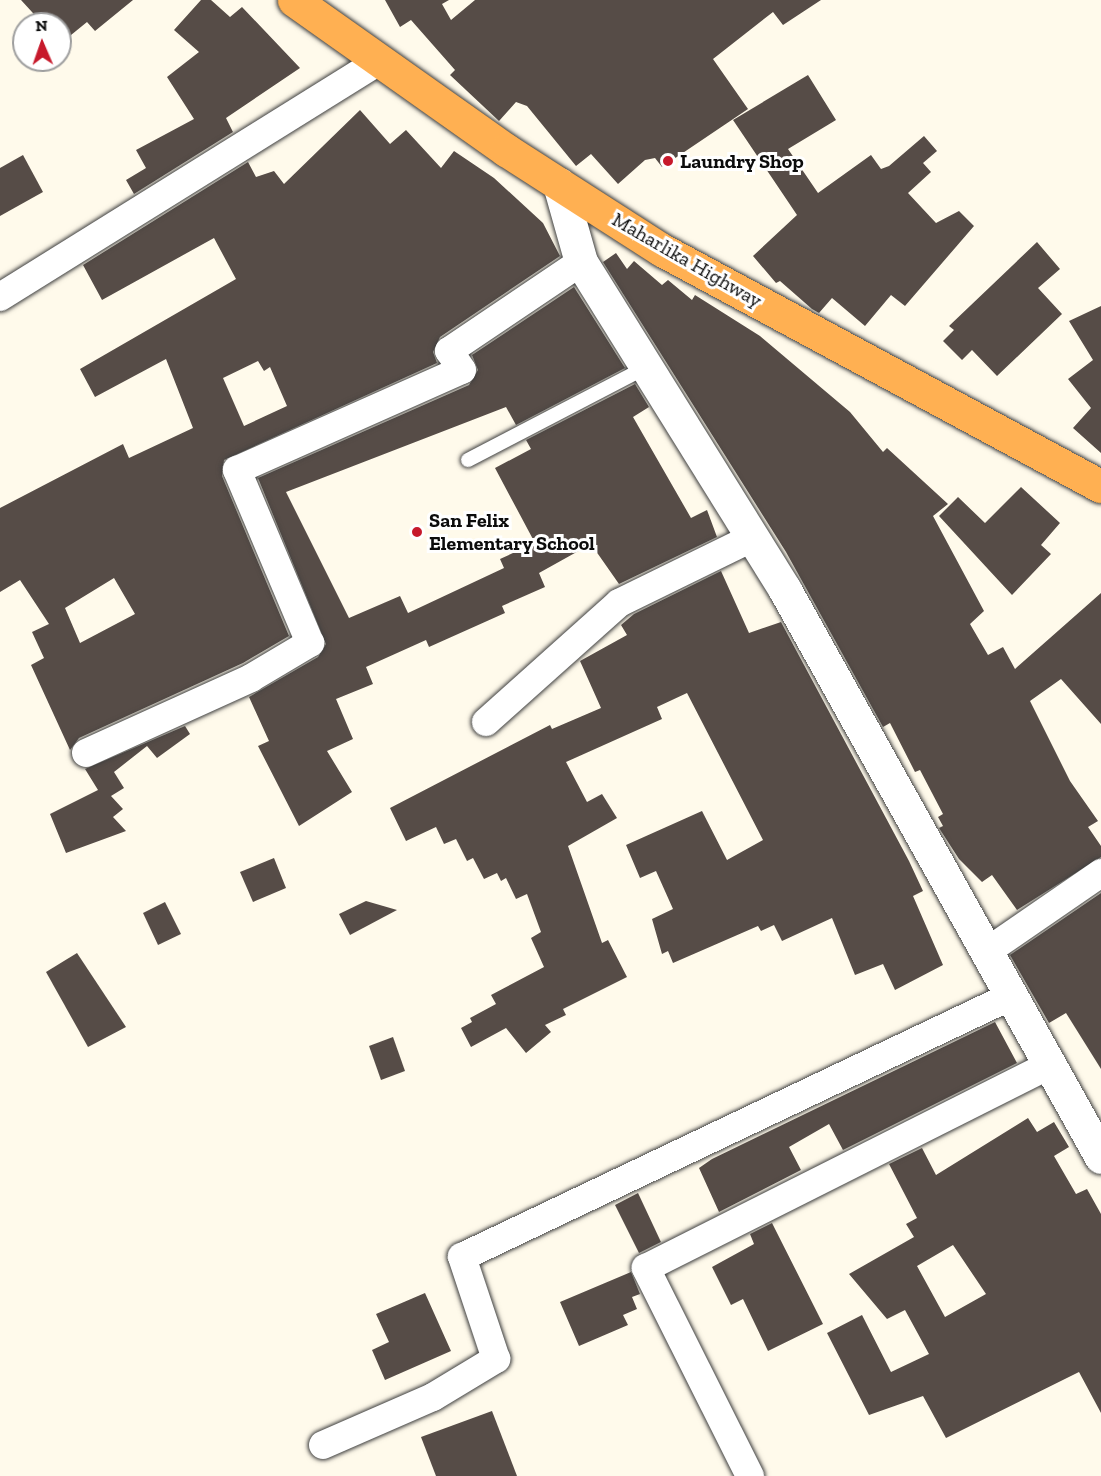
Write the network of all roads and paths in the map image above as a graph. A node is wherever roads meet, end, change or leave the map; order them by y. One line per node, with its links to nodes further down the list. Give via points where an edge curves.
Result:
1 (294, 0): 2 (highway, Maharlika Highway)
2 (379, 61): 3 (highway, Maharlika Highway); 5 (street)
3 (559, 184): 4 (street); 8 (highway, Maharlika Highway, via 662,250)
4 (581, 262): 6 (street); 11 (street, via 449,351 462,370 237,470 310,643 251,678)
5 (0, 297)
6 (648, 366): 7 (lane); 9 (street)
7 (468, 460)
8 (1101, 486)
9 (754, 537): 10 (street, via 619,603); 13 (street)
10 (486, 722)
11 (86, 753)
12 (1101, 873): 13 (street)
13 (989, 950): 14 (street)
14 (1009, 997): 15 (street); 17 (street, via 462,1257 496,1359 433,1397)
15 (1049, 1065): 16 (street); 18 (street, via 646,1268)
16 (1101, 1157)
17 (323, 1445)
18 (750, 1476)

